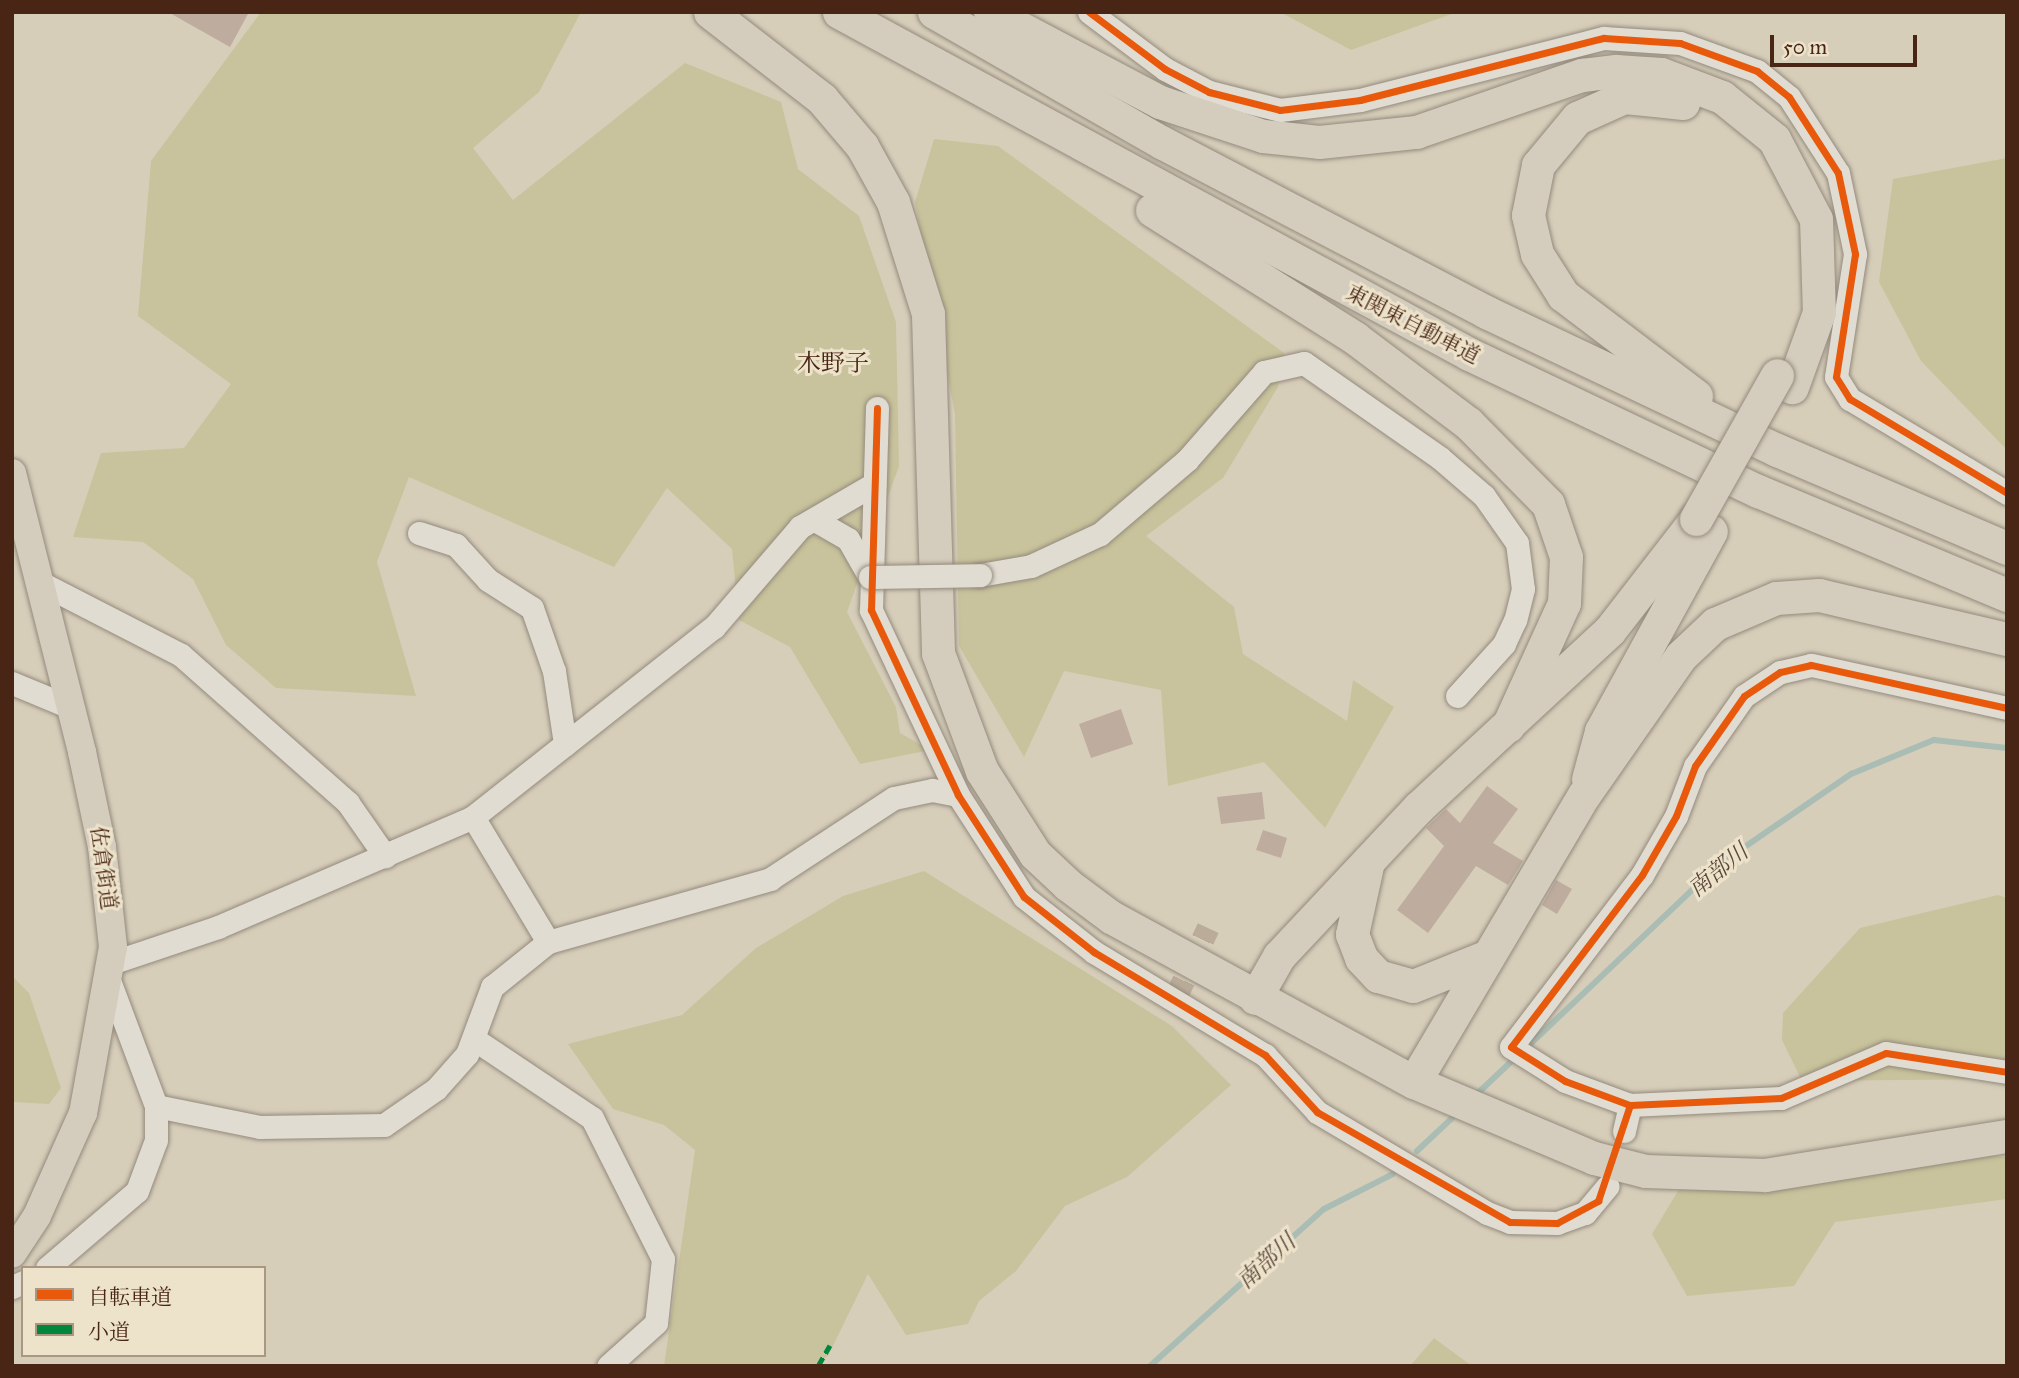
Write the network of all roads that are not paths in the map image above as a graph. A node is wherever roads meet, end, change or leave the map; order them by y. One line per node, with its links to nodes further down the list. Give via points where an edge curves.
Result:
1 (710, 12): 35 (highway, via 822,99 862,146 893,202 916,263 932,380 938,653 963,732 988,781 1035,854 1068,885 1111,917)
2 (831, 12): 25 (highway, via 1355,338 1468,423 1530,481 1559,530 1566,590 1555,630)
3 (839, 12): 19 (highway, 東関東自動車道, via 1469,354 1758,491)
4 (934, 12): 12 (highway, 東関東自動車道, via 1175,149 1486,312)
5 (990, 12): 7 (highway, via 1160,102 1263,136 1319,142 1416,132 1582,75 1616,72 1661,74 1722,97 1774,139 1816,219 1819,312)
6 (1089, 12): 11 (street, via 1187,81 1280,110 1360,100 1604,38 1680,43 1757,71 1789,97 1838,173 1855,254 1836,377 1850,399)
7 (1785, 381): 12 (highway, via 1800,248 1790,206 1757,148 1700,109 1658,96 1609,102 1563,129 1538,165 1528,215 1537,254 1563,295 1709,405); 14 (highway, bridge)
8 (877, 408): 10 (street)
9 (12, 473): 18 (main road, 佐倉街道)
10 (874, 484): 13 (street); 17 (street)
11 (2007, 493)
12 (1906, 506): 16 (highway, 東関東自動車道)
13 (815, 520): 17 (street, via 848,538); 26 (street, via 788,538 714,628)
14 (1704, 525): 25 (highway, via 1610,630); 28 (highway, via 1601,731)
15 (419, 533): 26 (street, via 456,545 488,580 532,608 554,671)
16 (2007, 548)
17 (870, 577): 22 (street, bridge, via 980,575 1031,566 1100,534 1187,460 1264,372 1304,363 1440,458 1484,496 1517,543 1523,589 1515,620 1489,663); 27 (street, via 872,610)
18 (41, 583): 23 (main road, 佐倉街道); 30 (street, via 181,655 348,803)
19 (2007, 595)
20 (2007, 639): 28 (highway, via 1840,598 1797,595 1759,603 1715,624 1681,656)
21 (12, 682): 23 (street)
22 (1457, 696)
23 (72, 708): 34 (main road, 佐倉街道, via 102,847)
24 (2007, 708): 40 (street, via 1811,665 1780,671 1745,696 1695,766 1676,816 1642,876 1588,953 1513,1036 1516,1055)
25 (1508, 726): 31 (highway)
26 (565, 744): 29 (street)
27 (958, 794): 32 (street, via 932,790 894,798 770,879); 43 (street, via 1005,874 1051,921 1265,1055 1317,1112 1510,1222 1572,1217 1598,1201)
28 (1584, 795): 33 (highway)
29 (473, 817): 30 (street); 32 (street)
30 (384, 856): 34 (street)
31 (1369, 860): 33 (highway, via 1352,934 1360,958 1378,976 1413,986); 35 (highway, via 1279,956)
32 (548, 942): 36 (street, via 492,988)
33 (1488, 956): 38 (highway)
34 (110, 972): 39 (street); 44 (main road, 佐倉街道, via 83,1113 37,1216)
35 (1255, 998): 38 (highway)
36 (474, 1039): 39 (street, via 436,1089 384,1125 260,1126); 46 (street, via 592,1118 663,1259 656,1323)
37 (2007, 1072): 40 (street, via 1886,1053 1781,1098)
38 (1414, 1082): 42 (highway, via 1594,1158 1698,1176 1765,1175)
39 (156, 1105): 45 (street, via 156,1140 137,1191)
40 (1630, 1105): 41 (street)
41 (1623, 1132)
42 (2007, 1136)
43 (1608, 1186)
44 (12, 1254)
45 (49, 1266)
46 (608, 1366)

